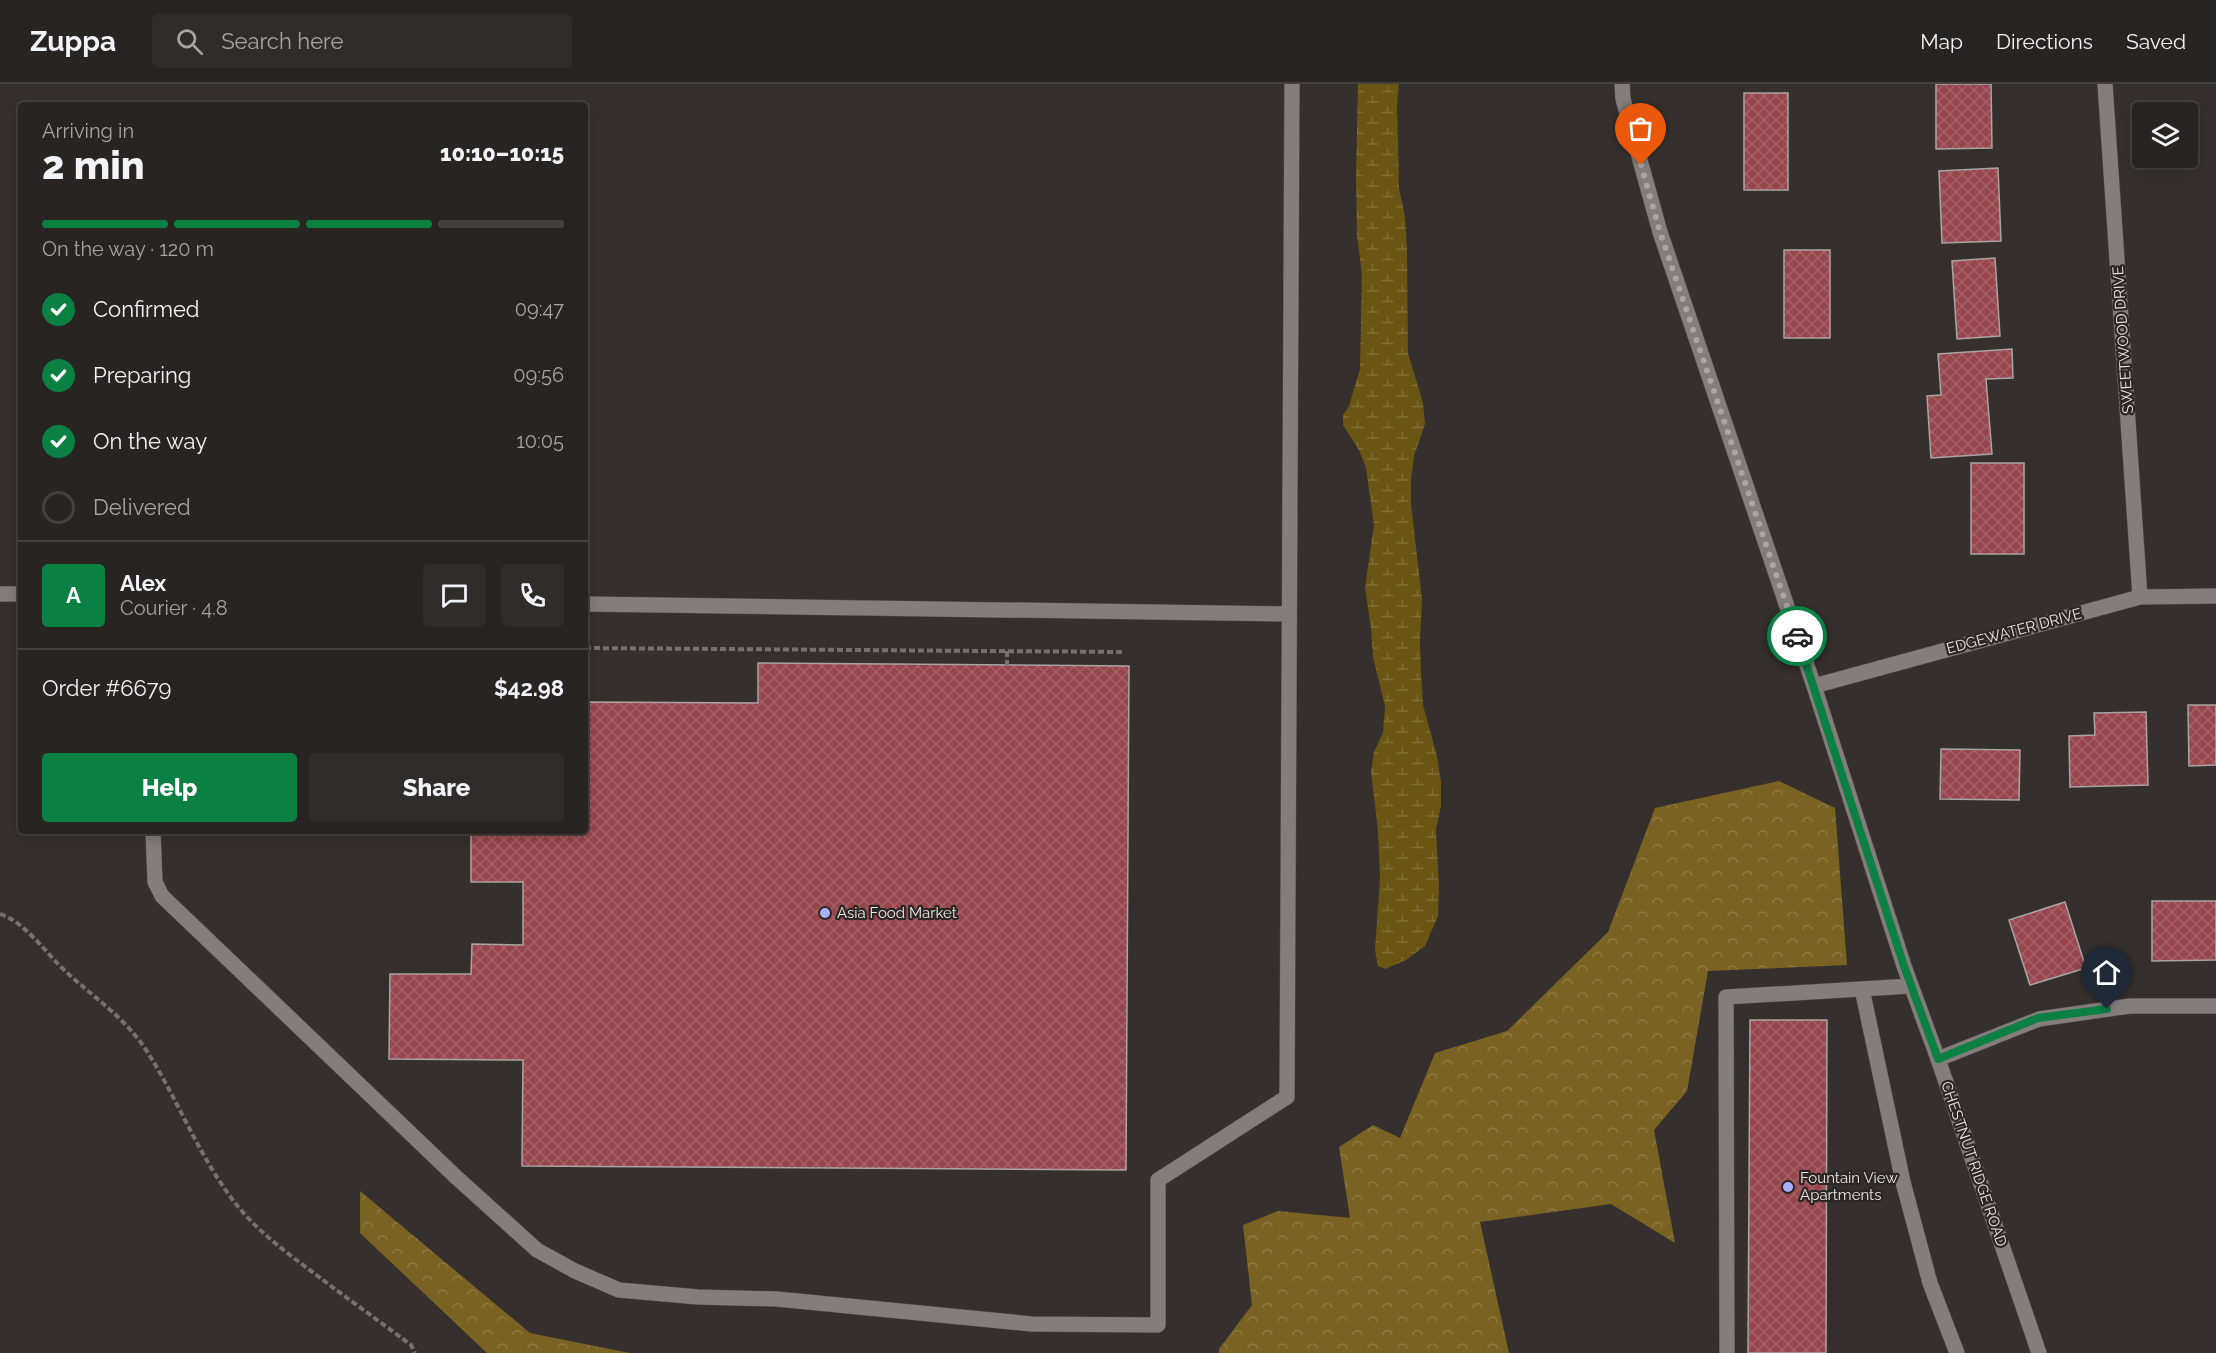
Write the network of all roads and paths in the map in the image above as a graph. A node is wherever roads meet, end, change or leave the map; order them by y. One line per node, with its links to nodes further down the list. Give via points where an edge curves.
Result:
1 (1292, 84): 9 (street)
2 (1622, 84): 14 (street, CHESTNUT RIDGE ROAD, via 1660,232)
3 (2105, 84): 7 (street, SWEETWOOD DRIVE)
4 (0, 594): 5 (street)
5 (18, 594)
6 (2216, 596): 7 (street, EDGEWATER DRIVE)
7 (2140, 597): 14 (street, EDGEWATER DRIVE)
8 (588, 604): 9 (street)
9 (1289, 614): 15 (street, via 1287,1097 1158,1179 1158,1325 1032,1324 777,1299 619,1290 575,1271 537,1250 456,1177 162,896 155,882)
10 (588, 648): 11 (path)
11 (1007, 650): 12 (path); 13 (path)
12 (1123, 651)
13 (1007, 665)
14 (1814, 686): 17 (street, CHESTNUT RIDGE ROAD)
15 (153, 834)
16 (0, 914): 21 (path, via 27,932 77,982 110,1007 147,1051 211,1171 249,1220 291,1257 411,1345)
17 (1911, 986): 18 (street); 20 (street, CHESTNUT RIDGE ROAD)
18 (1862, 989): 22 (street, via 1726,997); 23 (street, via 1903,1182 1930,1283)
19 (2216, 1006): 20 (street, via 2130,1006 2038,1018)
20 (1938, 1059): 24 (street, CHESTNUT RIDGE ROAD)
21 (415, 1353)
22 (1727, 1353)
23 (1957, 1353)
24 (2038, 1353)

